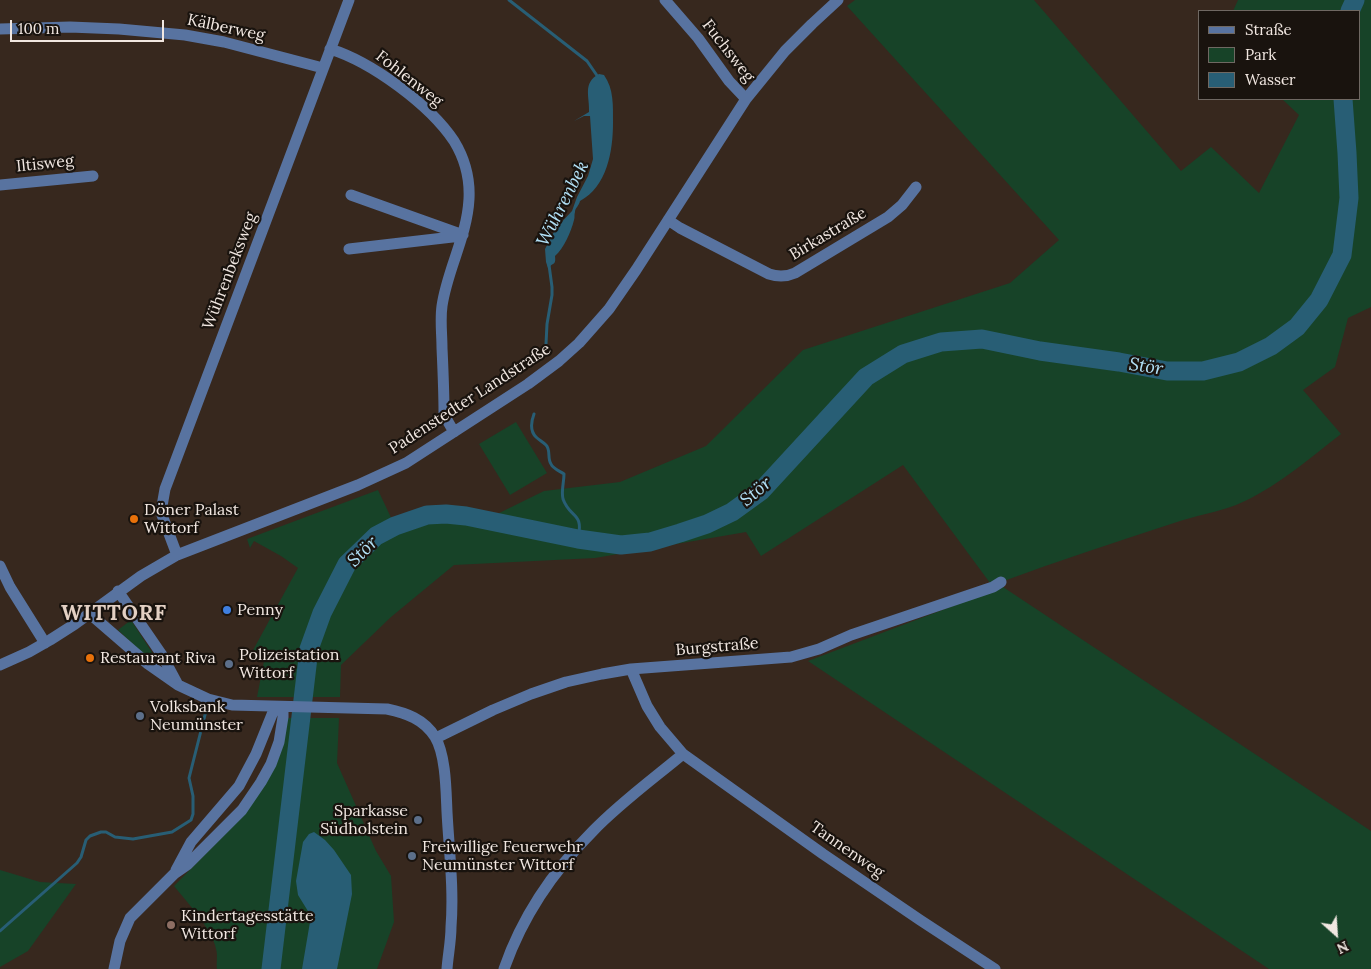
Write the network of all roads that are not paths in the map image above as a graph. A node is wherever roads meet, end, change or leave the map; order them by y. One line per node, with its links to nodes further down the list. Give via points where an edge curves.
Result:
1 (349, 0): 5 (street, Wührenbeksweg)
2 (665, 0): 7 (street, Fuchsweg)
3 (838, 0): 7 (street, Padenstedter Landstraße, via 785,51)
4 (0, 29): 6 (street, Kälberweg, via 105,28 185,35)
5 (330, 49): 6 (street, Wührenbeksweg); 13 (street, Fohlenweg, via 350,56 386,78 419,103 454,142 463,160 468,185)
6 (323, 68): 16 (street, Wührenbeksweg, via 165,488 162,515)
7 (746, 99): 12 (street, Padenstedter Landstraße)
8 (93, 176): 9 (street, Iltisweg)
9 (0, 185)
10 (916, 187): 12 (street, Birkastraße, via 888,216 785,276 769,274)
11 (351, 195): 13 (street)
12 (668, 220): 15 (street, Padenstedter Landstraße, via 604,315 578,343 536,378)
13 (463, 236): 14 (street); 15 (street, Fohlenweg, via 445,288 441,323 444,413)
14 (349, 249)
15 (454, 432): 16 (street, Padenstedter Landstraße, via 406,462 358,485)
16 (177, 555): 19 (street, Padenstedter Landstraße)
17 (1, 572): 21 (street)
18 (1001, 582): 23 (street, Burgstraße, via 792,657)
19 (118, 592): 20 (street, Padenstedter Landstraße); 24 (street)
20 (89, 613): 21 (street, Padenstedter Landstraße); 24 (street, via 148,664)
21 (45, 643): 22 (street, Padenstedter Landstraße)
22 (0, 665)
23 (630, 669): 26 (street, Burgstraße, via 561,684 493,710); 27 (street, Tannenweg, via 660,727)
24 (178, 684): 25 (street, via 208,699 232,705)
25 (283, 707): 26 (street, via 386,709 420,721); 28 (street, via 239,786 191,842); 28 (street, via 279,742 261,782 242,810)
26 (436, 738): 30 (street, via 445,784 451,890 452,926)
27 (683, 754): 31 (street, via 599,825 568,858 524,924); 32 (street, Tannenweg, via 823,854)
28 (174, 874): 29 (street, via 130,918 120,941)
29 (114, 969)
30 (447, 969)
31 (504, 969)
32 (995, 969)

